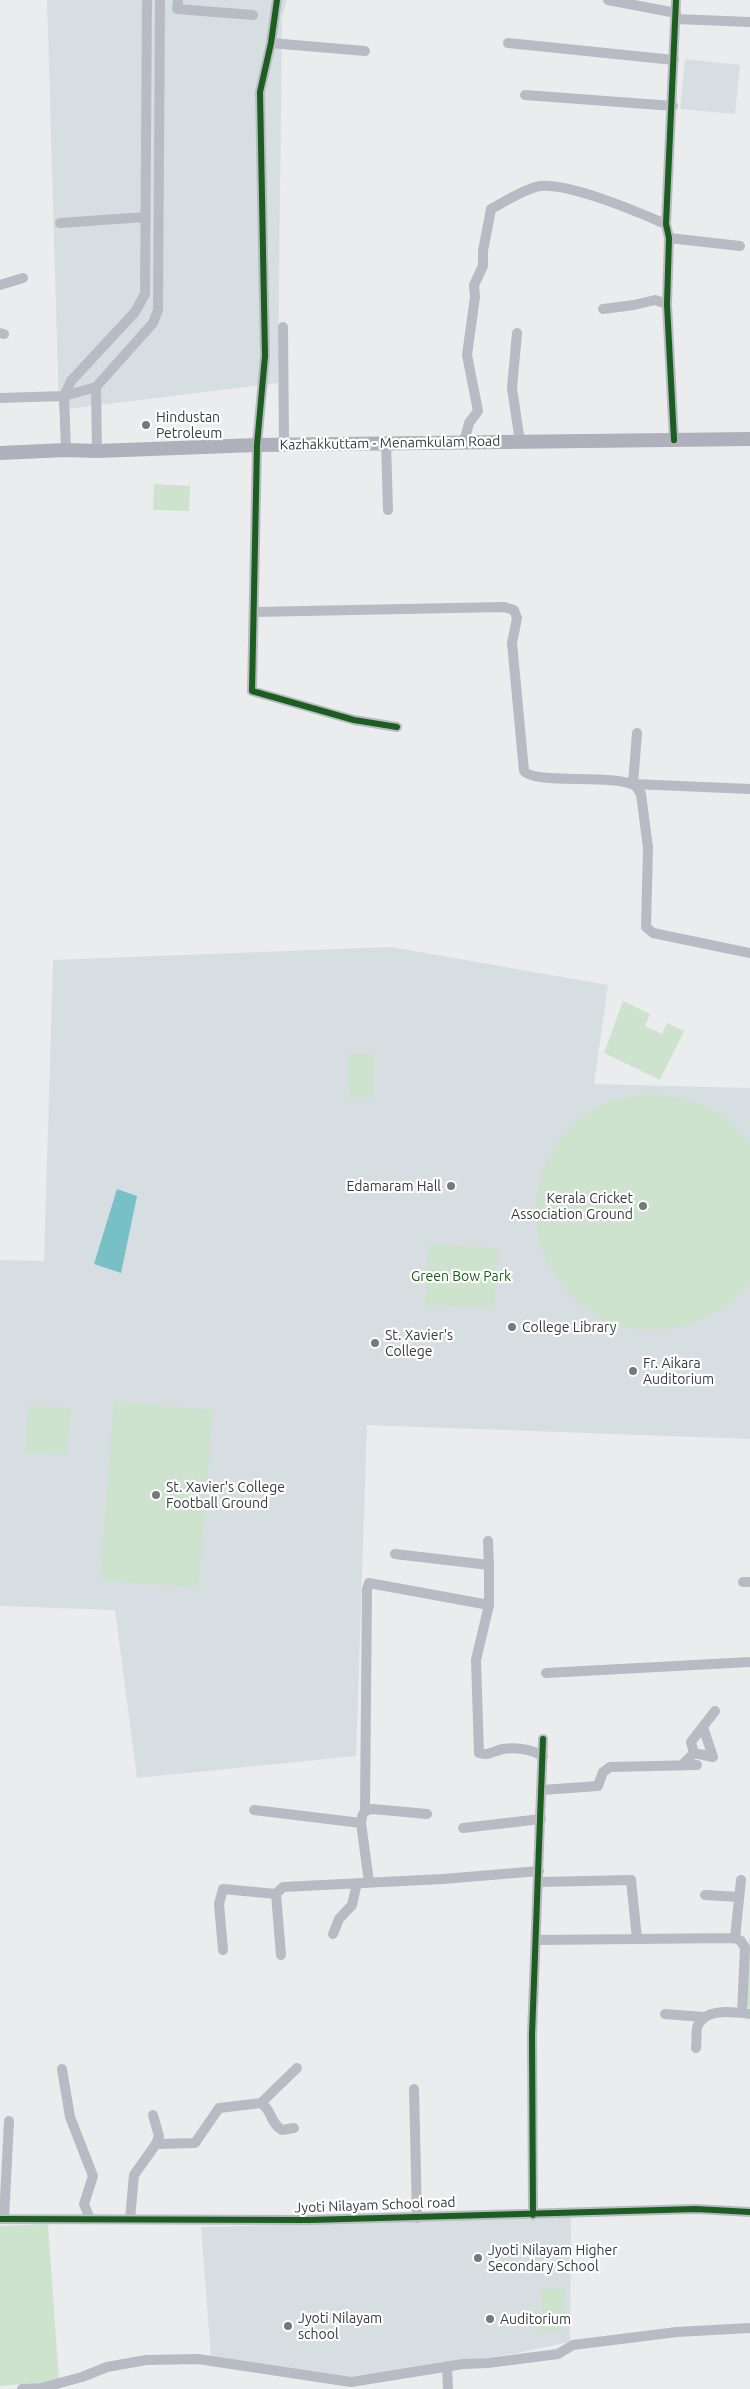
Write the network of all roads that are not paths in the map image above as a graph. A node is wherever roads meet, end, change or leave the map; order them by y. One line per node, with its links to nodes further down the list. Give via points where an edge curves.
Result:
1 (147, 0): 17 (street)
2 (160, 0): 16 (street)
3 (178, 0): 7 (street, via 177,9)
4 (277, 0): 10 (street)
5 (608, 0): 8 (street)
6 (676, 0): 8 (street)
7 (253, 15)
8 (676, 16): 9 (street); 13 (street)
9 (750, 22)
10 (271, 43): 12 (street); 38 (street, via 260,92 265,356)
11 (508, 43): 13 (street)
12 (365, 51)
13 (674, 60): 15 (street)
14 (525, 95): 15 (street)
15 (673, 106): 20 (street)
16 (161, 182): 17 (street); 29 (street, via 158,310 153,323)
17 (145, 183): 18 (street)
18 (145, 217): 19 (street); 30 (street, via 145,294 142,301 71,381)
19 (60, 222)
20 (666, 224): 21 (street); 34 (street, via 589,195 540,186 491,209 482,266 474,285 467,355 478,411 469,423)
21 (669, 238): 22 (street); 25 (street)
22 (740, 246)
23 (24, 278): 24 (street)
24 (0, 285)
25 (667, 304): 26 (street, via 655,300); 33 (street)
26 (602, 309)
27 (283, 327): 37 (street)
28 (517, 333): 35 (street, via 512,388)
29 (96, 387): 30 (street); 40 (street)
30 (64, 396): 31 (street); 39 (street)
31 (0, 398)
32 (750, 439): 33 (main road, Kazhakkuttam - Menamkulam Road)
33 (674, 440): 35 (main road, Kazhakkuttam - Menamkulam Road)
34 (464, 442): 35 (main road, Kazhakkuttam - Menamkulam Road); 36 (main road, Kazhakkuttam - Menamkulam Road)
35 (520, 442)
36 (386, 443): 37 (main road, Kazhakkuttam - Menamkulam Road); 42 (street)
37 (284, 444): 38 (main road, Kazhakkuttam - Menamkulam Road)
38 (257, 445): 40 (main road, Kazhakkuttam - Menamkulam Road); 43 (street)
39 (66, 450): 40 (main road, Kazhakkuttam - Menamkulam Road); 41 (main road, Kazhakkuttam - Menamkulam Road)
40 (96, 452)
41 (0, 453)
42 (388, 510)
43 (254, 612): 44 (street, via 252,691 354,720); 46 (street, via 510,607 517,618 512,643 524,771 535,777)
44 (397, 726)
45 (636, 733): 46 (street)
46 (633, 784): 47 (street); 48 (street, via 641,794 648,848 646,927 652,933)
47 (750, 789)
48 (750, 953)
49 (488, 1541): 51 (street)
50 (395, 1554): 51 (street)
51 (489, 1565): 52 (street)
52 (489, 1604): 59 (street, via 476,1660 479,1753 487,1755 502,1749 529,1748); 64 (street, via 369,1583)
53 (750, 1662): 54 (street)
54 (546, 1673)
55 (715, 1711): 56 (street)
56 (703, 1727): 58 (street, via 691,1742); 58 (street, via 713,1757)
57 (543, 1738): 59 (street)
58 (694, 1752): 61 (street)
59 (543, 1756): 62 (street)
60 (697, 1765): 61 (street)
61 (682, 1766): 62 (street, via 610,1767 603,1772 598,1786)
62 (542, 1790): 66 (street)
63 (254, 1810): 67 (street)
64 (366, 1810): 65 (street); 67 (street, via 362,1813)
65 (426, 1814)
66 (541, 1819): 68 (street); 69 (street)
67 (361, 1823): 71 (street)
68 (463, 1828)
69 (539, 1871): 71 (street); 72 (street)
70 (741, 1880): 76 (street)
71 (369, 1882): 73 (street)
72 (539, 1882): 79 (street, via 631,1880); 80 (street)
73 (357, 1883): 74 (street, via 290,1886); 77 (street, via 352,1904 339,1919)
74 (276, 1894): 81 (street, via 223,1890 219,1904); 82 (street)
75 (704, 1895): 76 (street)
76 (739, 1897): 78 (street)
77 (333, 1934)
78 (735, 1938): 79 (street); 84 (street, via 745,1948)
79 (637, 1939): 80 (street)
80 (537, 1940): 96 (street, via 532,2035)
81 (223, 1950)
82 (281, 1955)
83 (665, 2014): 85 (street)
84 (746, 2014): 85 (street, via 712,2013)
85 (704, 2017): 86 (street, via 698,2027)
86 (696, 2048)
87 (297, 2068): 90 (street)
88 (62, 2069): 99 (street, via 70,2117 93,2176 84,2204)
89 (414, 2089): 97 (street)
90 (261, 2103): 93 (street, via 267,2107 273,2125 282,2130); 94 (street, via 219,2108 195,2143)
91 (153, 2115): 94 (street, via 159,2136)
92 (9, 2122): 98 (street)
93 (294, 2128)
94 (156, 2144): 100 (street, via 134,2175)
95 (750, 2212): 96 (street, Jyoti Nilayam School road, via 696,2209)
96 (533, 2215): 97 (street, Jyoti Nilayam School road, via 447,2214)
97 (417, 2218): 100 (street, Jyoti Nilayam School road)
98 (2, 2219): 99 (street, Jyoti Nilayam School road)
99 (90, 2219): 100 (street, Jyoti Nilayam School road)
100 (130, 2219)
101 (750, 2328): 102 (street, via 677,2332 573,2345 558,2354)
102 (447, 2366): 103 (street, via 351,2382 198,2359 146,2360 41,2388); 104 (street)
103 (22, 2389)
104 (448, 2389)

